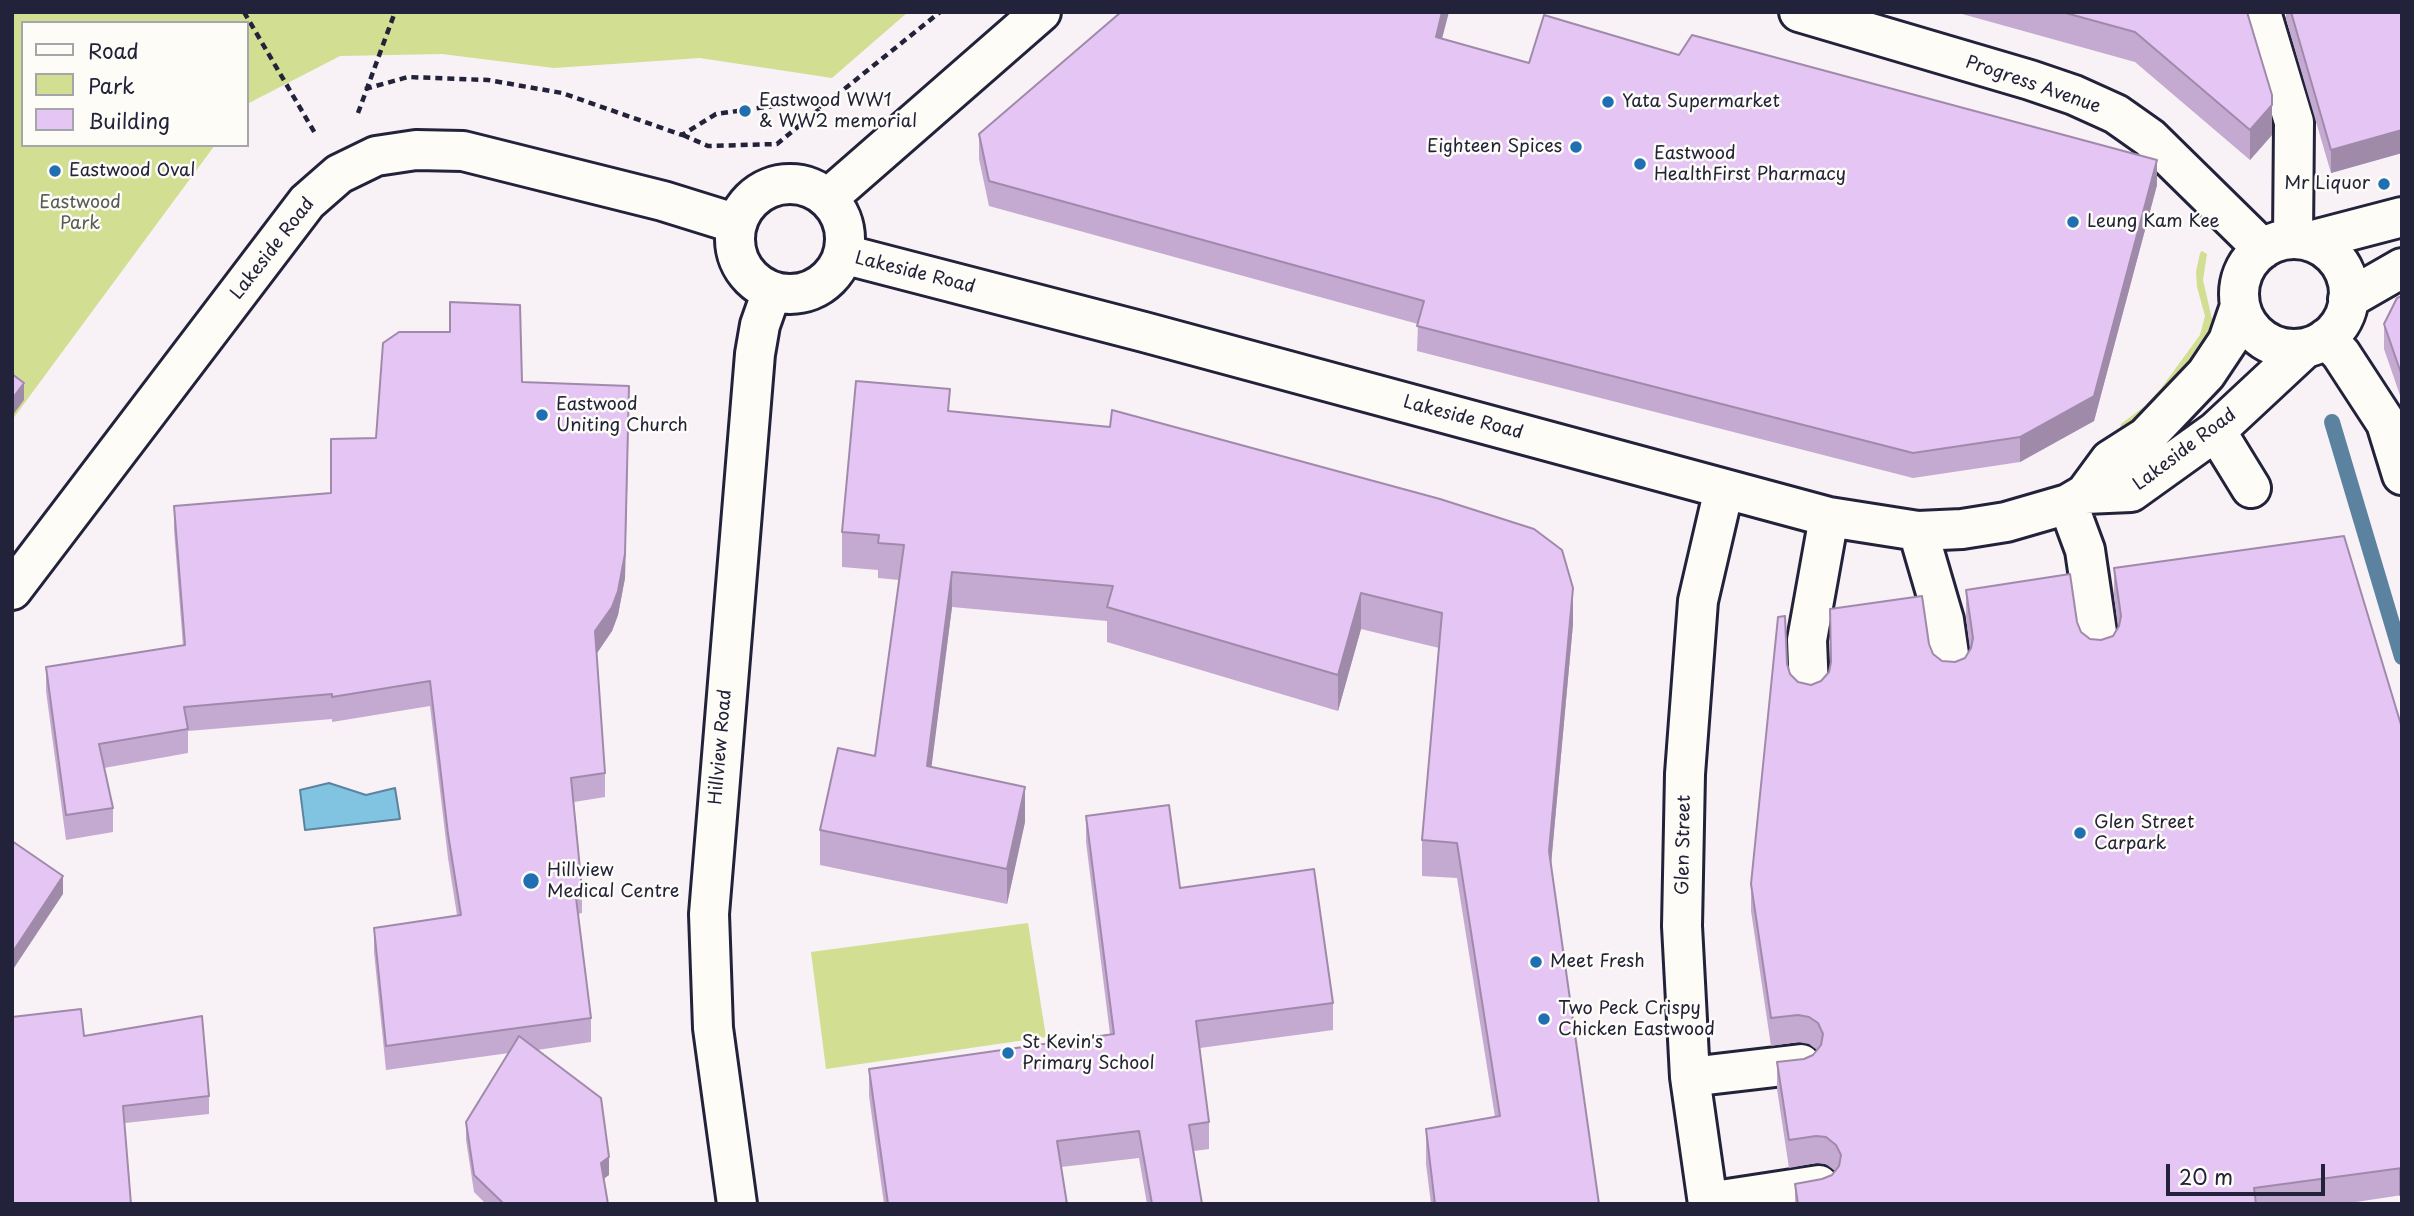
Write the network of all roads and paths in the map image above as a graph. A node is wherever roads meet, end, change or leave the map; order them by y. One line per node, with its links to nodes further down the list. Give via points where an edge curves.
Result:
1 (244, 12): 10 (path)
2 (395, 12): 7 (path)
3 (940, 12): 8 (path)
4 (1041, 12): 11 (street)
5 (1799, 12): 14 (street, Progress Avenue, via 2030,80 2116,114)
6 (2261, 12): 14 (street, via 2294,122)
7 (365, 89): 9 (path, via 408,77 488,79 562,93); 10 (path)
8 (822, 107): 9 (path, via 809,101 716,114); 9 (path, via 778,144 708,146)
9 (682, 135)
10 (339, 174): 13 (street, Lakeside Road, via 376,156 416,150 463,151); 28 (street, Lakeside Road, via 307,202)
11 (828, 198): 13 (street, via 799,184 768,188 744,209); 15 (street, via 844,224)
12 (2402, 217): 14 (street)
13 (737, 223): 17 (street, via 738,257 746,272)
14 (2289, 243): 18 (street, via 2331,254 2342,268); 19 (street, via 2251,260 2239,290)
15 (843, 254): 17 (street, via 836,271 823,284 807,292); 24 (street, Lakeside Road)
16 (2402, 268): 18 (street)
17 (772, 291): 36 (street, Hillview Road, via 755,354 709,914 713,1028)
18 (2348, 299): 20 (street, via 2335,330)
19 (2239, 306): 20 (street, via 2245,321 2269,344 2286,349); 25 (street, Lakeside Road, via 2228,341 2206,374 2146,437 2110,460)
20 (2315, 344): 21 (street, Lakeside Road); 22 (street, via 2341,354 2386,423)
21 (2216, 431): 23 (street); 25 (street, Lakeside Road, via 2131,492)
22 (2402, 475)
23 (2251, 488)
24 (1724, 489): 26 (street, Lakeside Road); 33 (street, Glen Street, via 1698,601 1685,774 1682,926)
25 (2077, 499): 27 (street, Lakeside Road, via 2006,522); 29 (street)
26 (1829, 517): 27 (street, Lakeside Road); 31 (street, via 1807,640)
27 (1918, 531): 30 (street, via 1944,620)
28 (12, 590)
29 (2099, 646)
30 (1951, 668)
31 (1809, 690)
32 (1801, 1064): 33 (street)
33 (1690, 1077): 35 (street, Glen Street)
34 (1819, 1185): 35 (street)
35 (1708, 1203)
36 (737, 1204)

